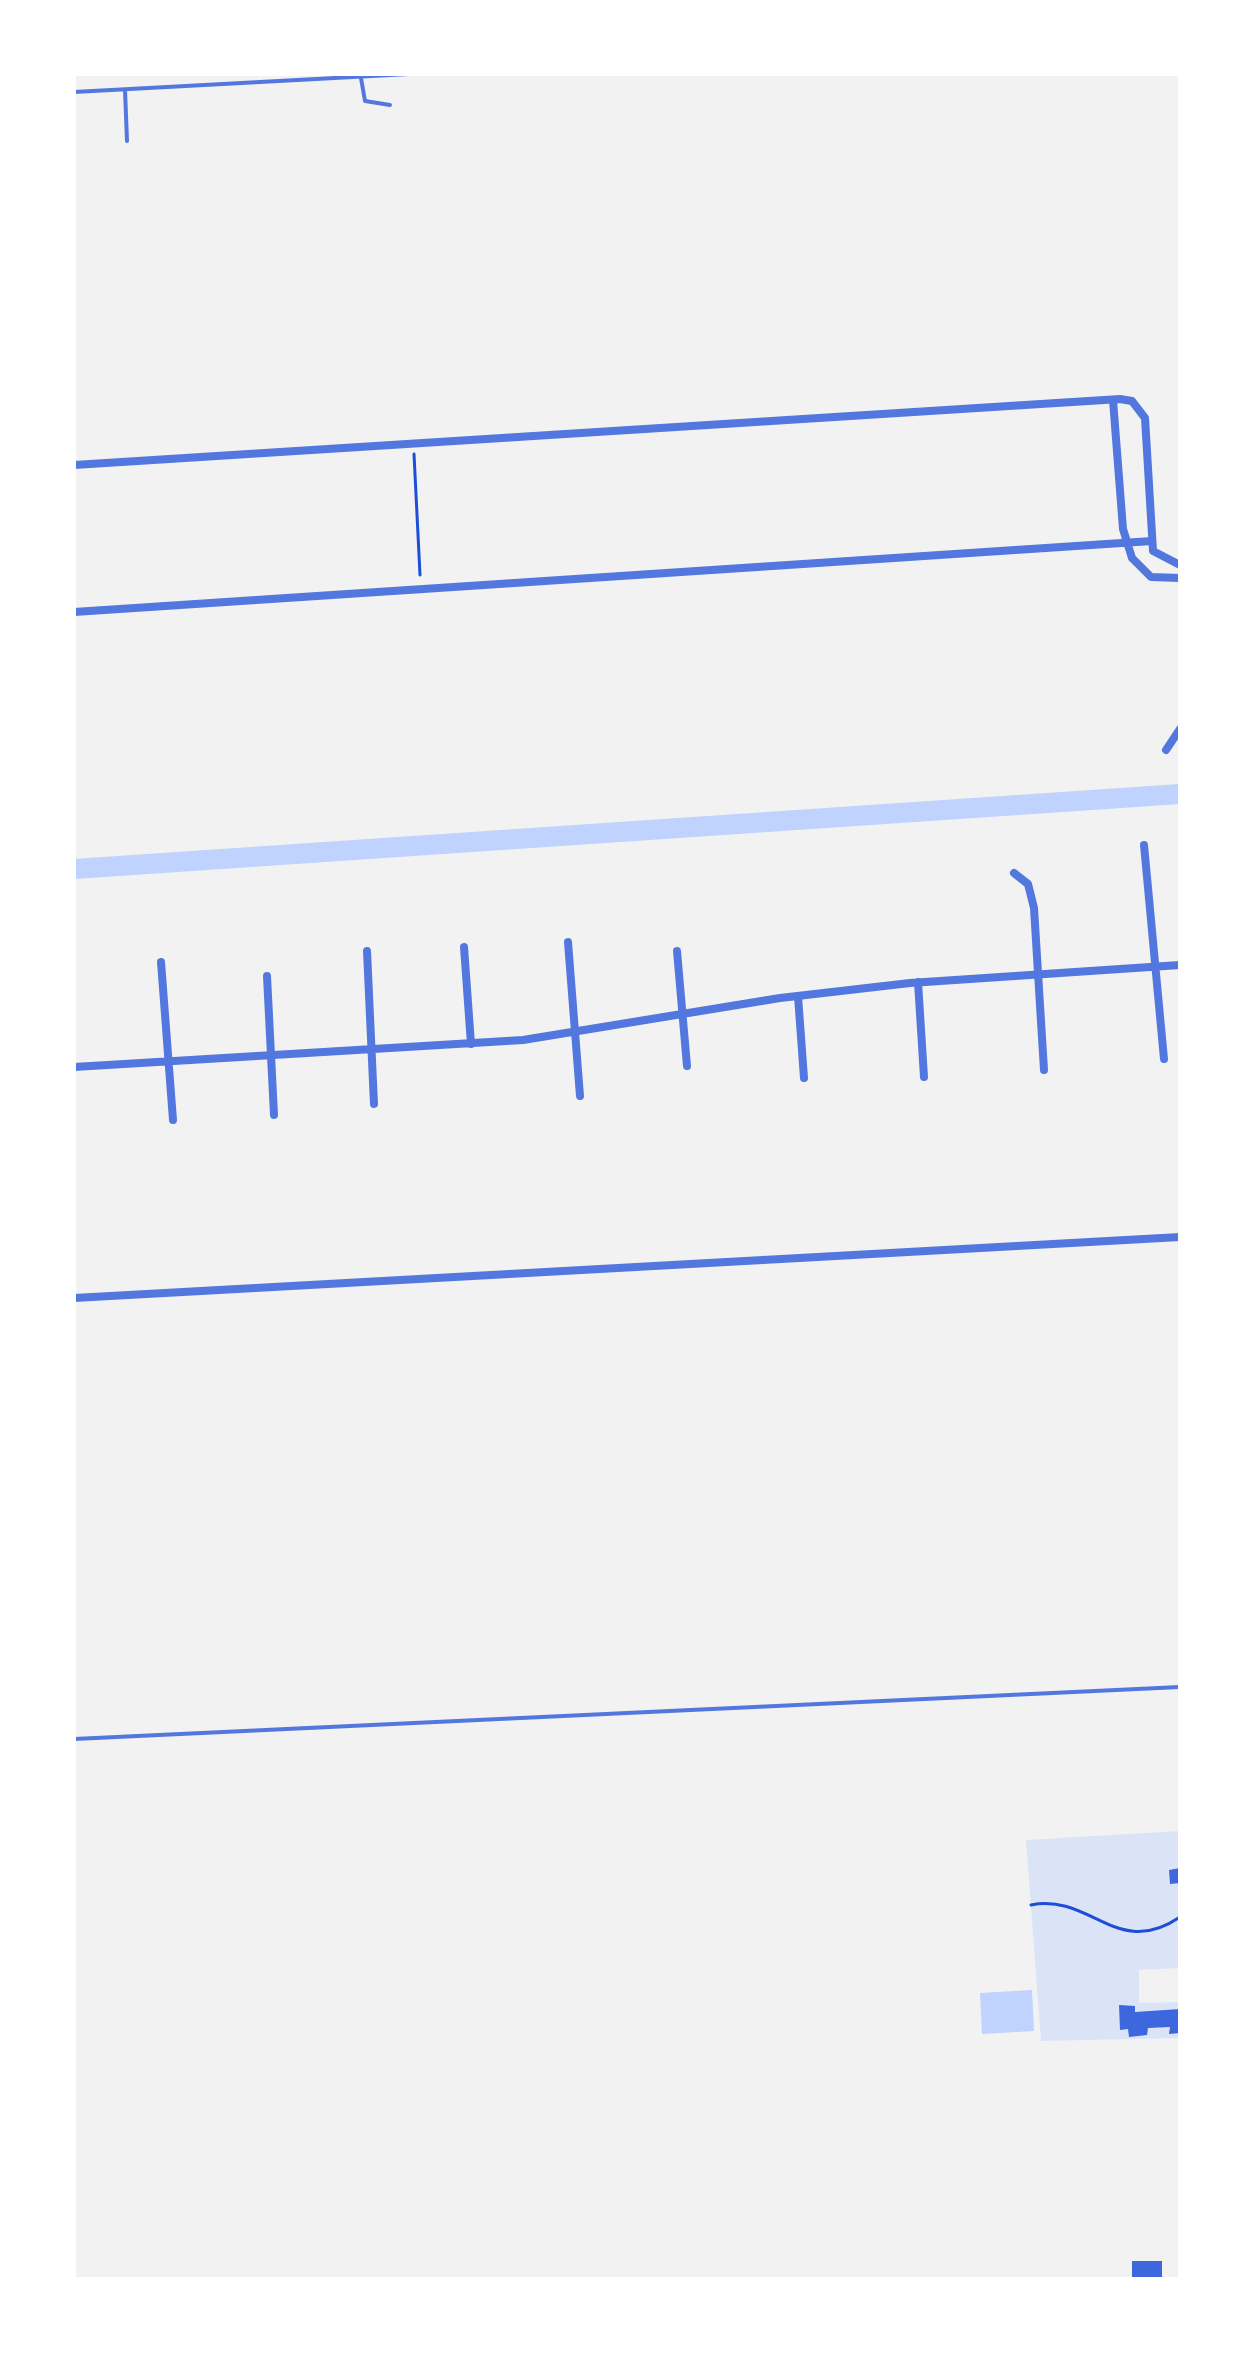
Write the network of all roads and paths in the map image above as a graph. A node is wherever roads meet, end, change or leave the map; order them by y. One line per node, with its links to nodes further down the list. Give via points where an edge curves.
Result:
1 (409, 74): 2 (lane)
2 (361, 78): 3 (lane); 5 (lane, via 365,101)
3 (125, 90): 4 (lane); 6 (lane)
4 (74, 92)
5 (390, 105)
6 (127, 141)
7 (1113, 400): 8 (street); 10 (street, via 1132,401 1145,418); 11 (street)
8 (413, 443): 9 (street); 14 (path)
9 (74, 465)
10 (1152, 541): 11 (street); 12 (street, via 1159,557)
11 (1128, 544): 13 (street, via 1132,558 1151,577); 14 (street)
12 (1180, 565)
13 (1180, 578)
14 (421, 590): 15 (street)
15 (74, 612)
16 (1180, 729): 17 (street)
17 (1166, 750)
18 (1144, 845): 26 (street)
19 (1014, 873): 27 (street, via 1028,884 1034,908)
20 (568, 942): 32 (street)
21 (464, 947): 33 (street)
22 (367, 951): 34 (street)
23 (677, 951): 31 (street)
24 (161, 962): 37 (street)
25 (1180, 965): 26 (street)
26 (1158, 966): 27 (street); 36 (street)
27 (1037, 975): 29 (street); 40 (street)
28 (267, 976): 35 (street)
29 (918, 982): 30 (street); 41 (street)
30 (798, 996): 31 (street); 42 (street)
31 (682, 1013): 32 (street); 38 (street)
32 (575, 1032): 33 (street); 43 (street)
33 (471, 1044): 34 (street)
34 (371, 1050): 35 (street); 44 (street)
35 (271, 1055): 37 (street); 45 (street)
36 (1164, 1059)
37 (167, 1060): 39 (street); 46 (street)
38 (687, 1066)
39 (74, 1067)
40 (1044, 1070)
41 (924, 1077)
42 (804, 1078)
43 (580, 1096)
44 (374, 1104)
45 (274, 1115)
46 (173, 1120)
47 (1180, 1237): 48 (street)
48 (74, 1298)
49 (1180, 1687): 50 (lane)
50 (74, 1739)
51 (1031, 1905): 52 (path, via 1064,1904 1135,1933)
52 (1180, 1917)

